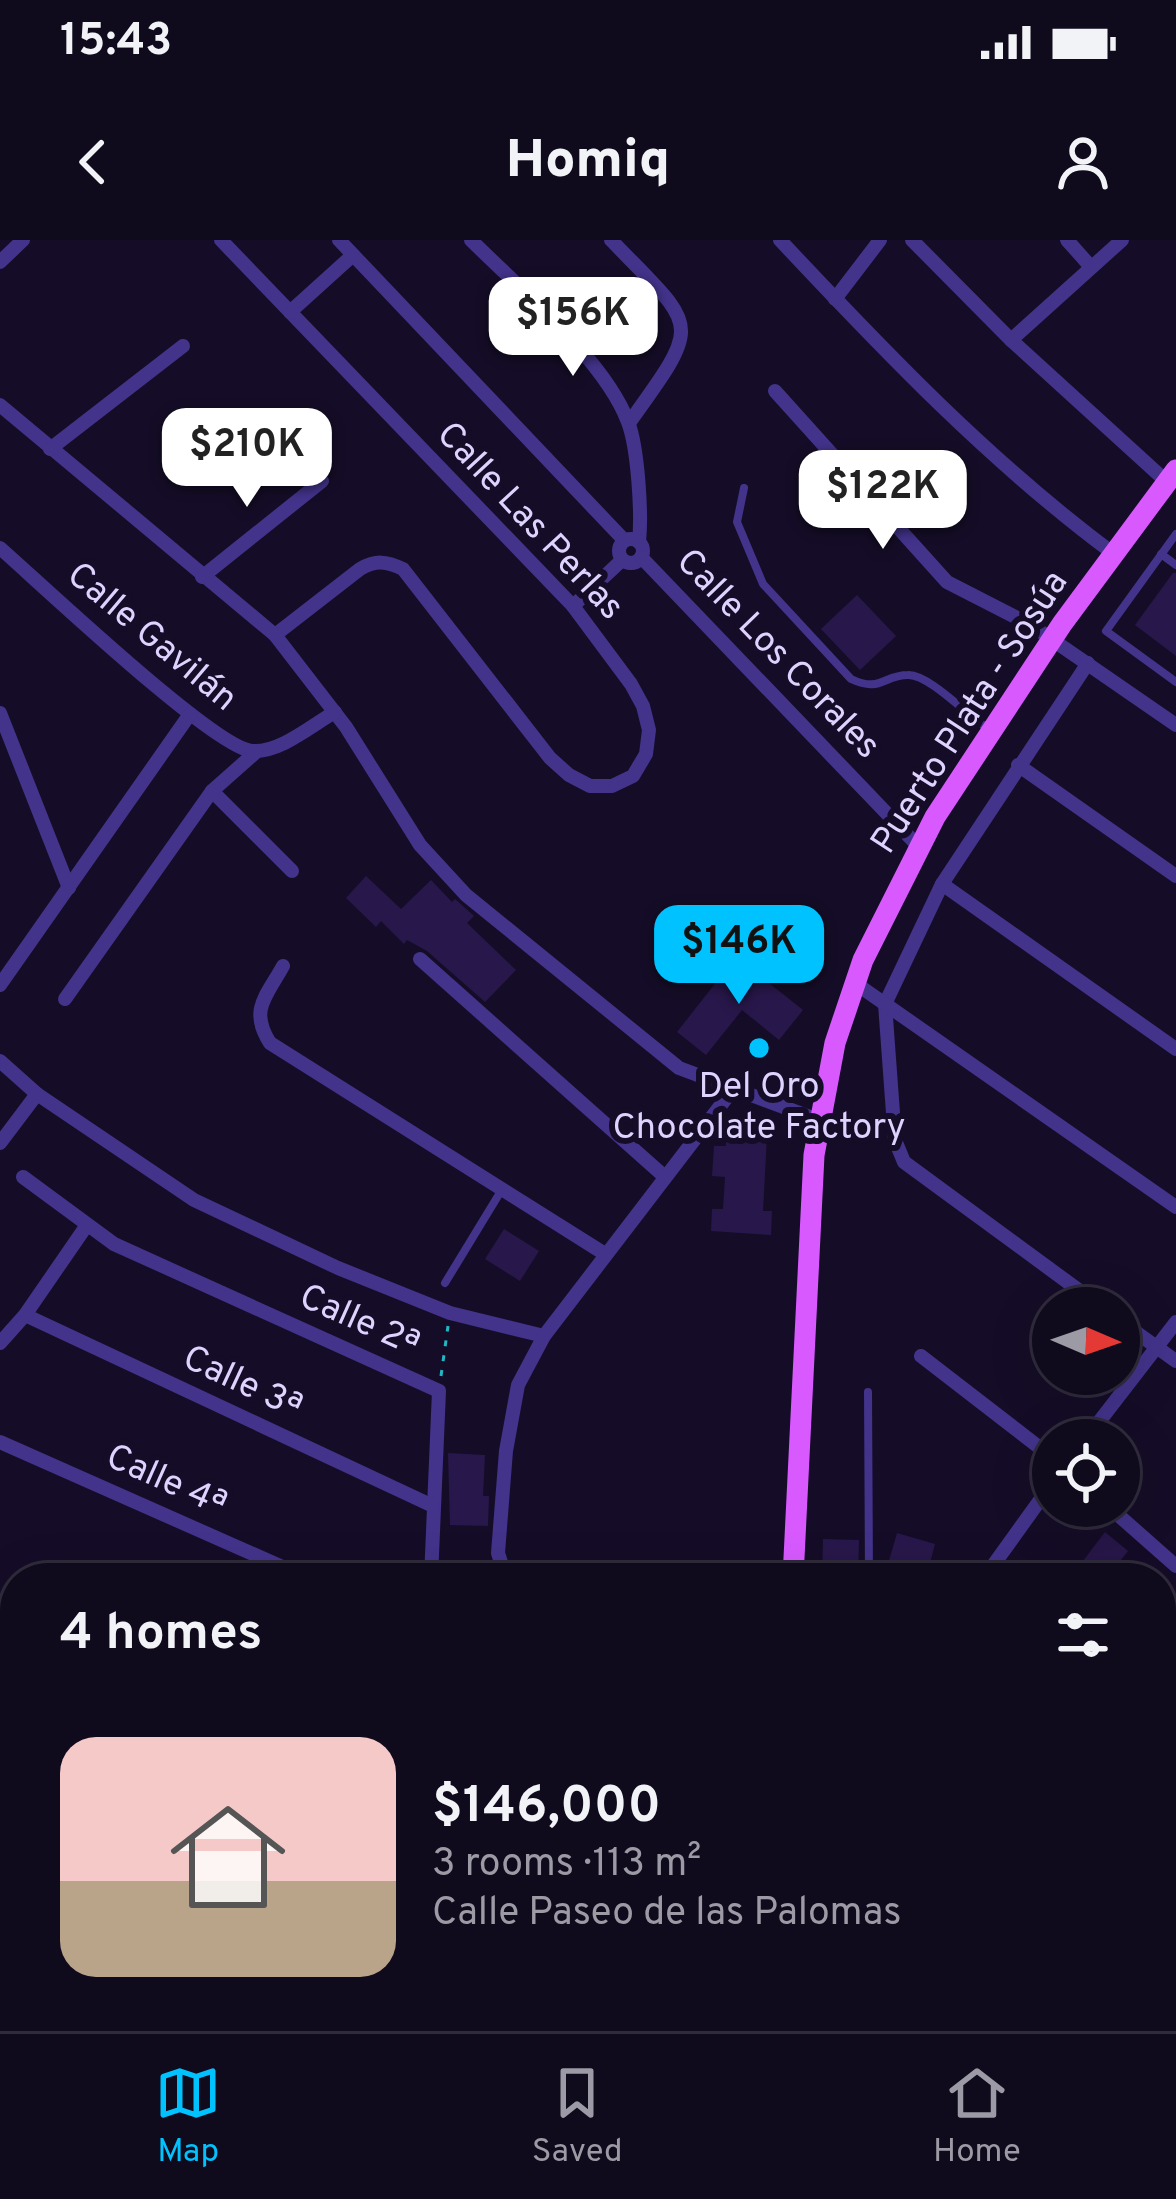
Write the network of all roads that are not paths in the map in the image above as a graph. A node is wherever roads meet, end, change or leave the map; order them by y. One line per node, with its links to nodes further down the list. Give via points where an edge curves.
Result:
1 (22, 240): 12 (street)
2 (221, 240): 15 (street, Calle Las Perlas)
3 (339, 240): 11 (street, Calle Los Corales)
4 (471, 240): 20 (street, via 600,372)
5 (610, 240): 20 (street, via 678,311 683,327 674,362)
6 (780, 240): 14 (street)
7 (880, 240): 14 (street)
8 (911, 240): 16 (street)
9 (1067, 240): 13 (street)
10 (1122, 240): 13 (street)
11 (353, 254): 15 (street); 26 (street, Calle Los Corales)
12 (0, 262)
13 (1091, 267): 16 (street)
14 (835, 298): 28 (street, via 964,431)
15 (290, 312): 32 (street, Calle Las Perlas)
16 (1011, 340): 22 (street)
17 (183, 346): 21 (street)
18 (775, 391): 34 (street, via 946,582)
19 (4, 416): 21 (street)
20 (629, 423): 26 (street, via 642,517)
21 (50, 449): 31 (street)
22 (1171, 476): 28 (main road, Puerto Plata - Sosúa)
23 (322, 481): 31 (street)
24 (744, 488): 41 (lane, via 737,522 763,584 851,679 866,686 907,675 927,680)
25 (1176, 534): 29 (lane)
26 (635, 546): 32 (street, via 618,550 622,560); 45 (street, Calle Los Corales)
27 (0, 548): 39 (street, Calle Gavilán)
28 (1114, 554): 34 (main road, Puerto Plata - Sosúa)
29 (1161, 554): 30 (lane); 36 (lane, via 1106,631)
30 (1176, 565)
31 (202, 577): 33 (street)
32 (573, 606): 33 (street, Calle Las Perlas, via 631,684 649,730 633,776 613,785 590,786 550,758 403,569 389,562 360,569)
33 (275, 635): 37 (street)
34 (1052, 638): 35 (street); 41 (main road, Puerto Plata - Sosúa)
35 (1088, 664): 40 (street); 43 (street)
36 (1176, 682)
37 (335, 712): 42 (street, Calle Gavilán); 58 (street, via 420,845 466,895 679,1067)
38 (0, 713): 49 (street)
39 (190, 714): 42 (street, Calle Gavilán); 49 (street)
40 (1176, 724)
41 (991, 731): 45 (main road, Puerto Plata - Sosúa)
42 (256, 752): 44 (street)
43 (1018, 765): 47 (street); 48 (street)
44 (212, 791): 46 (street); 54 (street)
45 (920, 847): 53 (main road, Puerto Plata - Sosúa)
46 (292, 872)
47 (1176, 876)
48 (942, 884): 55 (street); 56 (street)
49 (69, 888): 52 (street)
50 (420, 959): 63 (street)
51 (283, 966): 64 (street, via 260,1006 258,1025 270,1043)
52 (1, 982)
53 (855, 983): 55 (street); 60 (main road, Puerto Plata - Sosúa)
54 (65, 999)
55 (885, 1004): 65 (street); 69 (street, via 895,1140 904,1162)
56 (1176, 1049)
57 (0, 1061): 59 (street)
58 (734, 1088): 60 (street); 63 (street)
59 (37, 1094): 61 (street); 73 (street, via 194,1200 450,1313)
60 (820, 1121): 88 (main road, Puerto Plata - Sosúa)
61 (0, 1143)
62 (23, 1177): 66 (street, Calle 2ª)
63 (664, 1177): 67 (street)
64 (501, 1189): 67 (street); 68 (lane)
65 (1176, 1207)
66 (87, 1225): 70 (street); 82 (street, Calle 2ª, via 439,1390)
67 (605, 1254): 73 (street)
68 (445, 1283)
69 (1074, 1287)
70 (25, 1315): 74 (street); 82 (street, Calle 3ª)
71 (1176, 1322): 75 (street)
72 (1140, 1335): 75 (street)
73 (544, 1336): 87 (street, via 518,1385)
74 (0, 1343)
75 (1156, 1347): 77 (street); 79 (street)
76 (921, 1356): 81 (street)
77 (1176, 1361)
78 (868, 1391): 89 (lane)
79 (1101, 1419)
80 (0, 1442): 85 (street, Calle 4ª)
81 (1032, 1442)
82 (433, 1506): 86 (street, Calle 2ª)
83 (1032, 1511): 90 (street)
84 (1132, 1527): 91 (street)
85 (274, 1563)
86 (431, 1563)
87 (502, 1563)
88 (794, 1563)
89 (869, 1563)
90 (995, 1563)
91 (1173, 1563)

